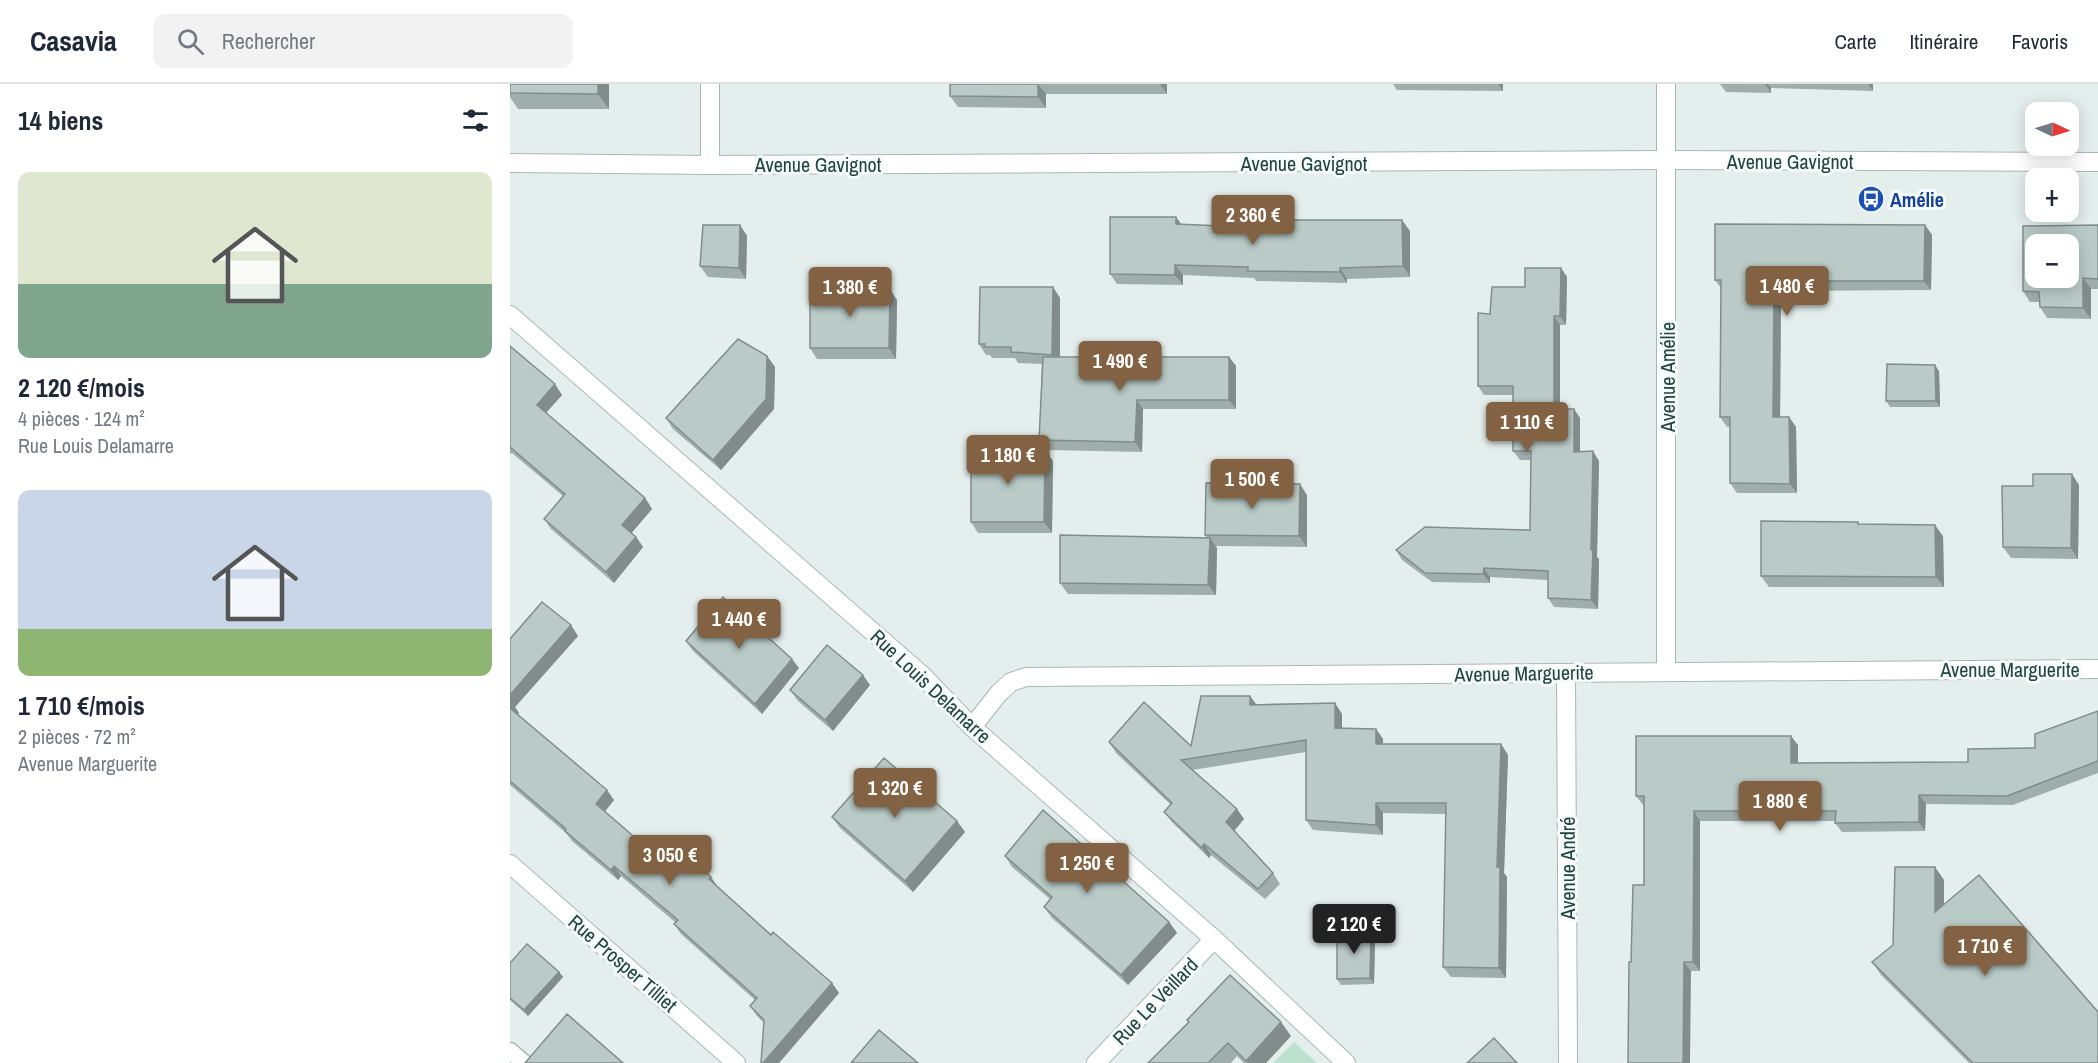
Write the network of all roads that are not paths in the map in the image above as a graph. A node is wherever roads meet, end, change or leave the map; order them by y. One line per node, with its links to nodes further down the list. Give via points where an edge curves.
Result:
1 (710, 84): 6 (street)
2 (1666, 84): 3 (street, Avenue Amélie)
3 (1667, 160): 4 (street, Avenue Gavignot); 6 (street, Avenue Gavignot); 9 (street, Avenue Amélie)
4 (2098, 162)
5 (510, 163): 6 (street, Avenue Gavignot)
6 (710, 165)
7 (510, 315): 11 (street, Rue Louis Delamarre, via 922,675)
8 (2098, 669): 9 (street, Avenue Marguerite)
9 (1666, 671): 10 (street, Avenue Marguerite)
10 (1566, 673): 11 (street, Avenue Marguerite, via 1026,677 1011,682); 19 (street, Avenue André)
11 (972, 726): 13 (street, Rue Louis Delamarre)
12 (510, 864): 16 (street, Rue Prosper Tilliet)
13 (1214, 939): 17 (street, Rue Le Veillard); 18 (street, Rue Louis Delamarre)
14 (510, 1051): 15 (lane)
15 (524, 1063)
16 (736, 1063)
17 (1096, 1063)
18 (1346, 1063)
19 (1568, 1063)

